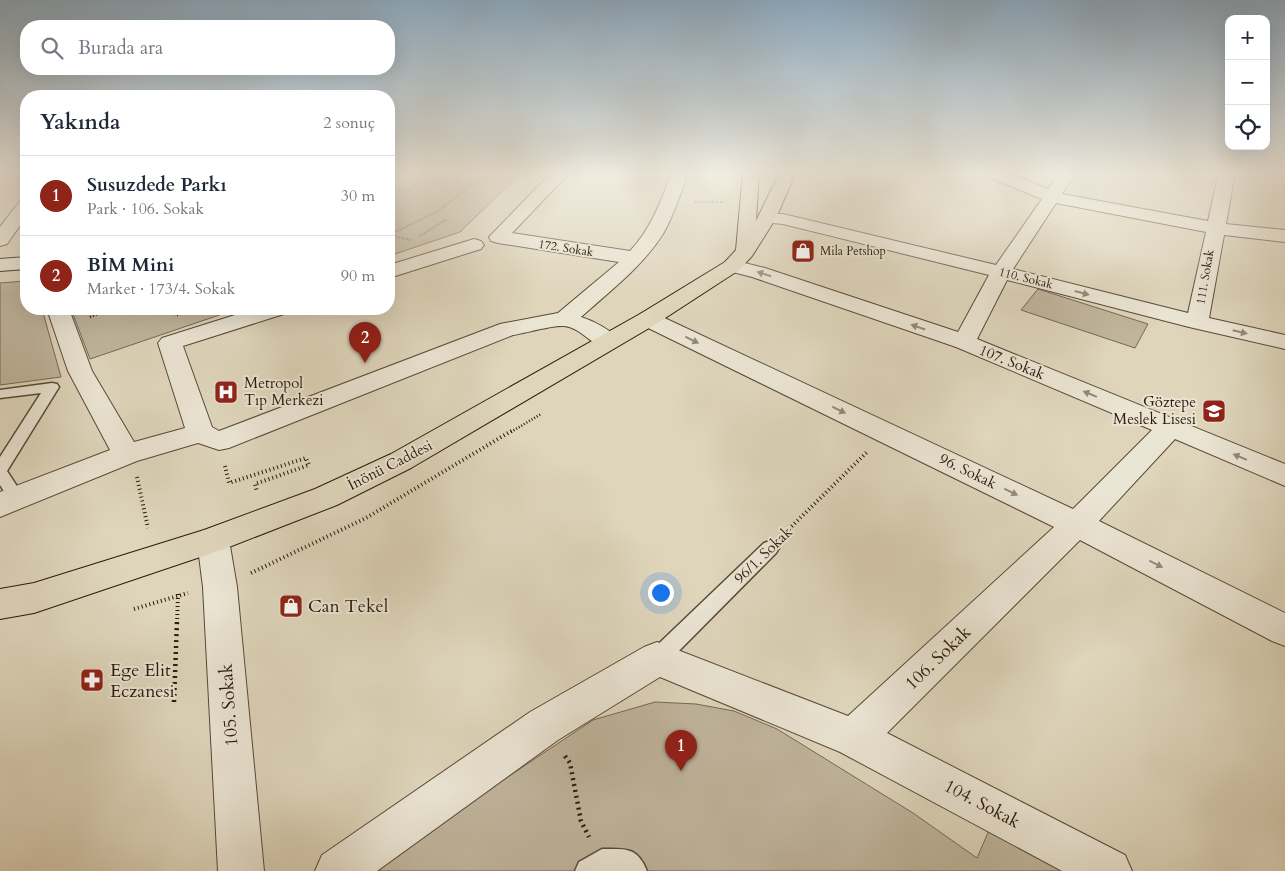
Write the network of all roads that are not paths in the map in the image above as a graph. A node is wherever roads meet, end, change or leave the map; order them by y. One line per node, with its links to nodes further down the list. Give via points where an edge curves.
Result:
1 (20, 213): 12 (street)
2 (522, 213): 14 (street, 172. Sokak, via 498,237)
3 (663, 213): 14 (street, via 648,242)
4 (745, 213): 15 (main road)
5 (769, 213): 9 (main road, İnönü Caddesi)
6 (1042, 213): 19 (street)
7 (1134, 213): 10 (street)
8 (1218, 213): 10 (street, 111. Sokak)
9 (767, 218): 15 (main road, İnönü Caddesi); 19 (street, 110. Sokak, via 783,219)
10 (1214, 228): 11 (street); 26 (street, 111. Sokak)
11 (1285, 236)
12 (0, 240)
13 (474, 245): 18 (street)
14 (634, 258): 24 (street)
15 (738, 259): 25 (main road, İnönü Caddesi); 28 (street, 107. Sokak, one-way to 15, via 758,272)
16 (20, 263): 17 (street)
17 (0, 265)
18 (395, 270)
19 (1001, 272): 26 (street, 110. Sokak, one-way to 26); 28 (street)
20 (20, 274): 21 (street)
21 (0, 276)
22 (60, 315): 33 (street, via 80,371)
23 (257, 315): 32 (street, via 170,343)
24 (565, 319): 27 (street, via 583,325); 32 (street, via 508,329 220,441)
25 (648, 319): 27 (main road, İnönü Caddesi); 37 (street, 96. Sokak, one-way to 37)
26 (1196, 322): 29 (street, 110. Sokak, one-way to 29)
27 (608, 342): 38 (main road, İnönü Caddesi, via 401,461 326,497)
28 (964, 342): 31 (street, 107. Sokak, one-way to 28)
29 (1285, 342)
30 (0, 394): 34 (lane, via 52,387)
31 (1171, 427): 35 (street, 107. Sokak, one-way to 31); 37 (street, 106. Sokak)
32 (200, 433): 33 (street)
33 (127, 454): 36 (street)
34 (0, 471): 36 (lane)
35 (1285, 476)
36 (8, 502)
37 (1077, 524): 41 (street, 96. Sokak, one-way to 41); 43 (street, 106. Sokak)
38 (213, 540): 40 (main road, İnönü Caddesi, via 34,598); 44 (street, 105. Sokak, via 220,588)
39 (770, 548): 42 (lane, 96/1. Sokak)
40 (0, 604)
41 (1285, 630)
42 (657, 659): 43 (street); 45 (street, via 544,726)
43 (854, 738): 48 (street, 104. Sokak)
44 (241, 871)
45 (338, 871)
46 (588, 871): 47 (lane, via 602,862 627,862)
47 (634, 871)
48 (1109, 871)

